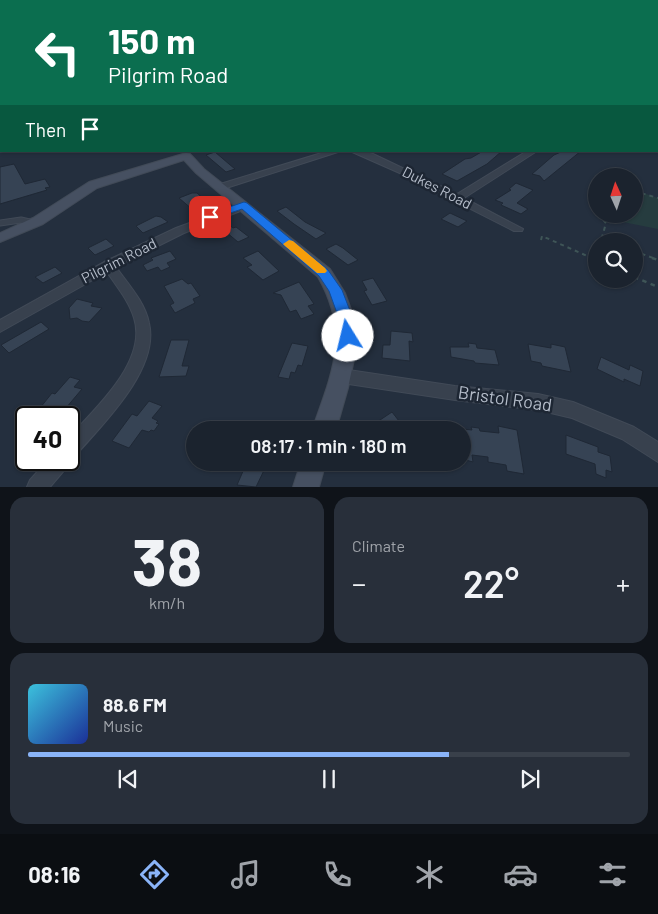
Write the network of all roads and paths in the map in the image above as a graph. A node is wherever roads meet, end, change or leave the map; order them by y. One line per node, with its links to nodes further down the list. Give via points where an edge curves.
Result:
1 (334, 152): 5 (street)
2 (357, 152): 8 (street, Dukes Road, via 405,172)
3 (531, 152): 8 (street)
4 (184, 154): 5 (street); 10 (street, via 93,185)
5 (220, 187): 9 (street)
6 (643, 194): 7 (path)
7 (658, 198)
8 (456, 200): 12 (street, Dukes Road)
9 (244, 206): 18 (street, Pilgrim Road, via 210,217); 22 (street, via 324,273 336,290 348,336)
10 (34, 223): 11 (lane, via 21,220); 13 (street)
11 (0, 224)
12 (518, 229)
13 (0, 238)
14 (541, 240): 16 (path, via 542,236)
15 (643, 254): 17 (path)
16 (588, 256)
17 (658, 260)
18 (108, 266): 21 (street, Pilgrim Road); 24 (street, via 137,309 144,336 137,364)
19 (643, 281): 20 (path)
20 (658, 288)
21 (0, 327)
22 (342, 376): 23 (street); 25 (street, Bristol Road, via 538,402 573,410 628,434)
23 (327, 421)
24 (80, 437)
25 (658, 453)
26 (50, 471): 28 (street)
27 (311, 471): 29 (street)
28 (37, 486)
29 (306, 486)

